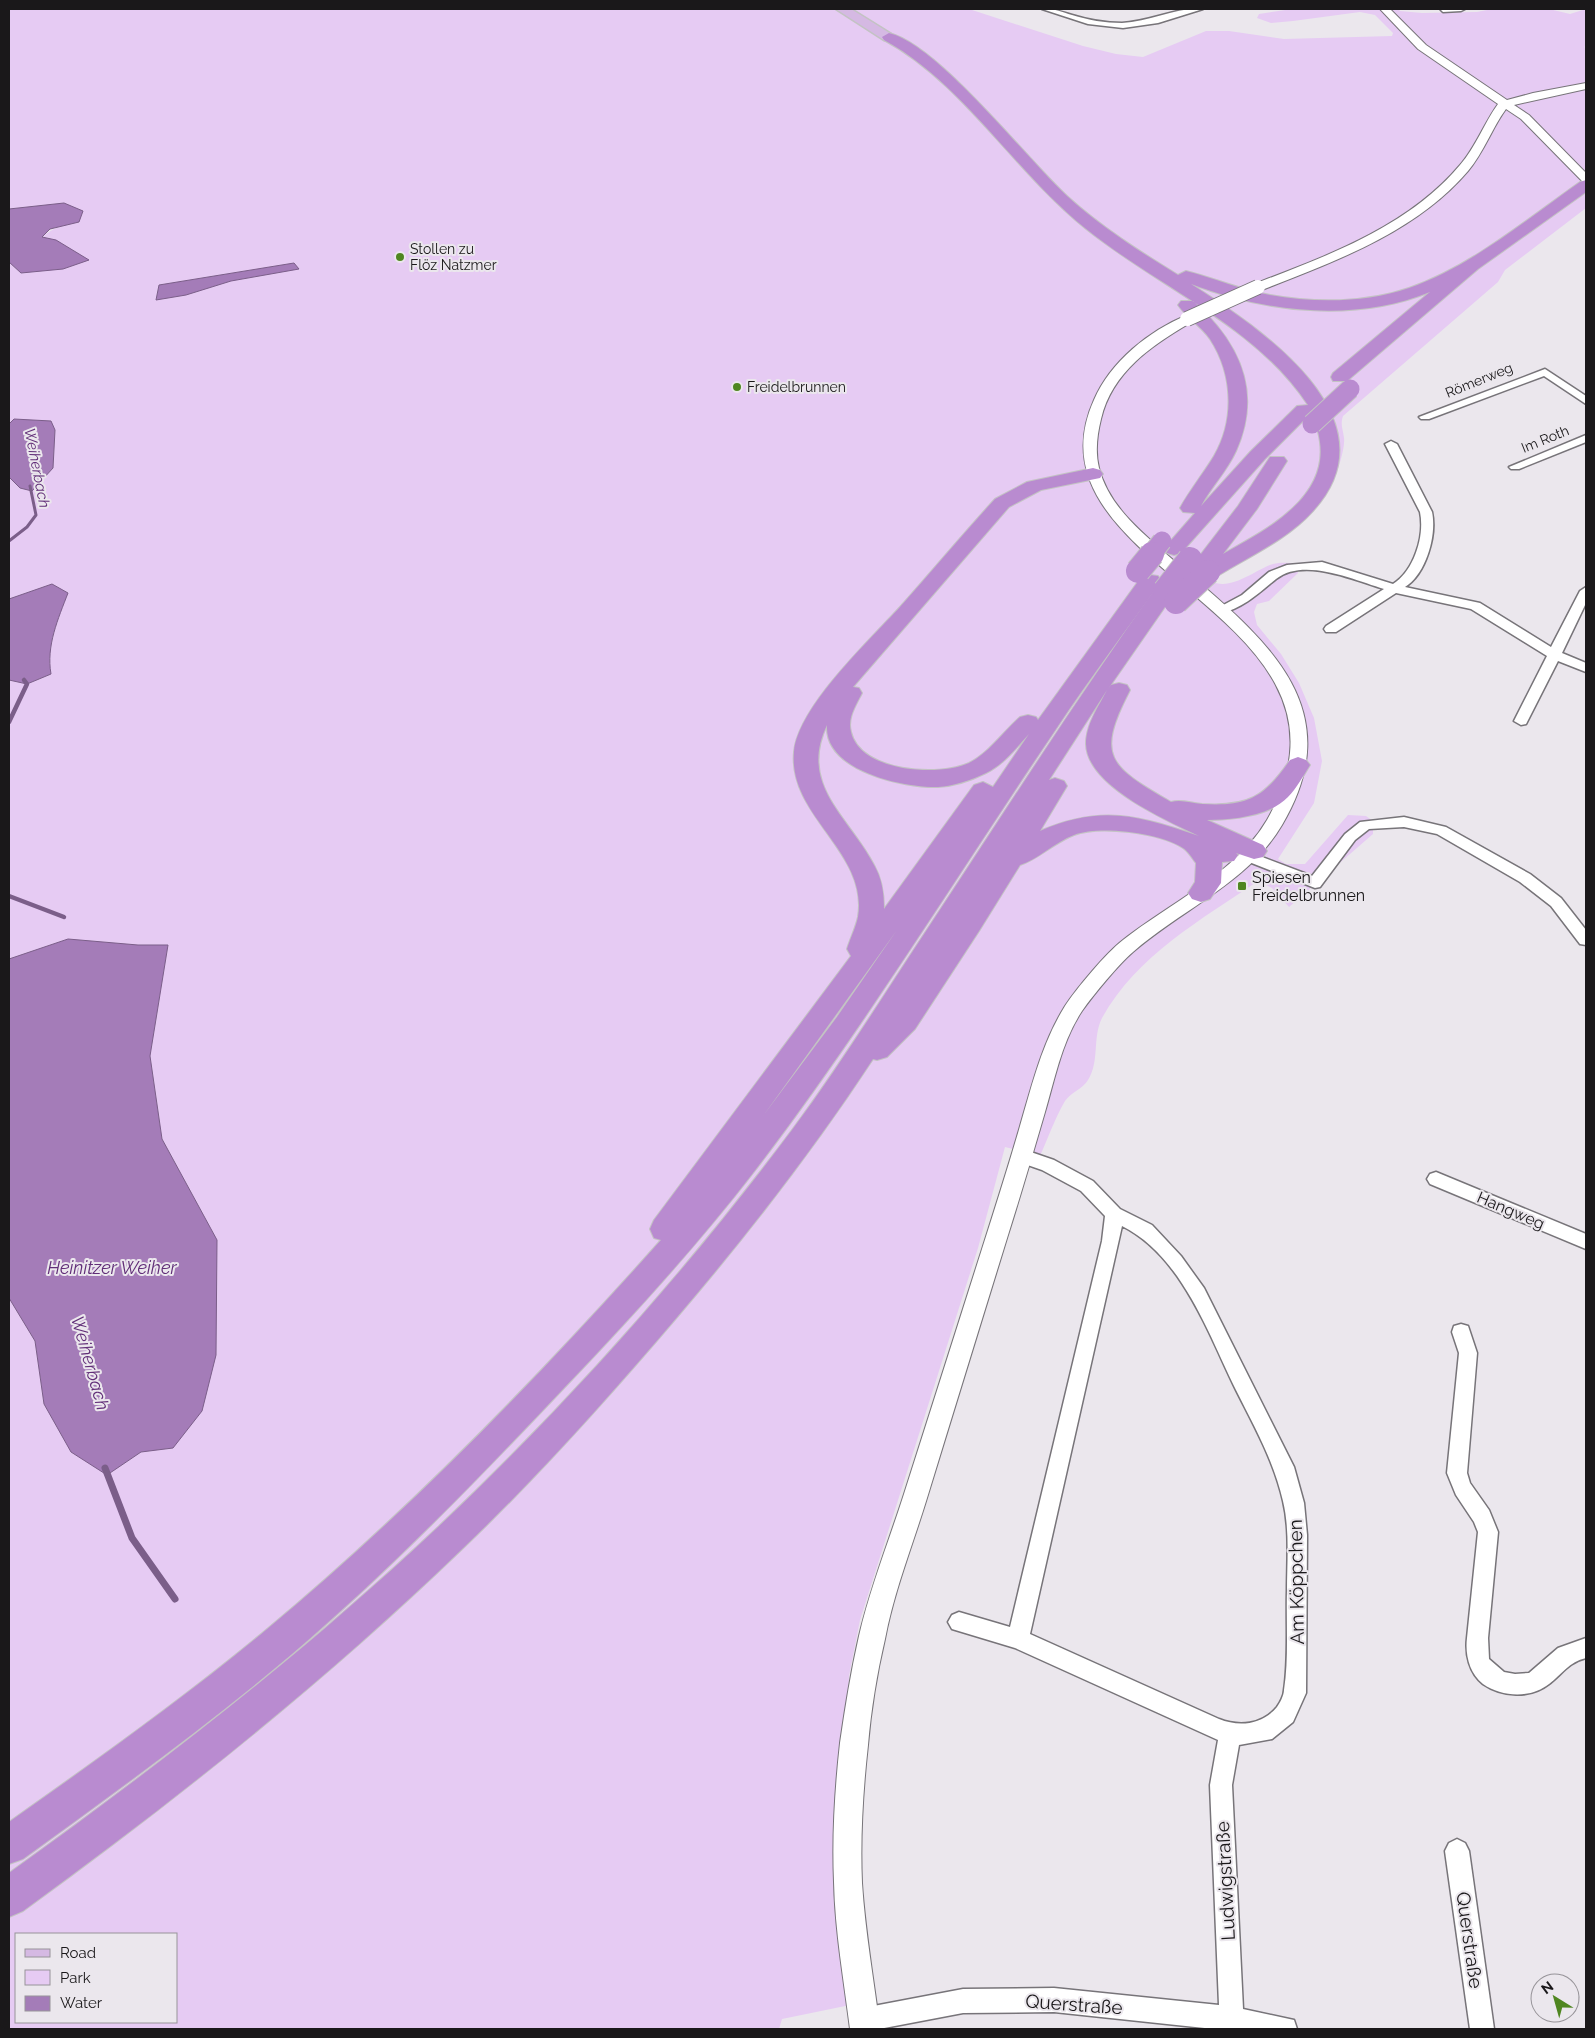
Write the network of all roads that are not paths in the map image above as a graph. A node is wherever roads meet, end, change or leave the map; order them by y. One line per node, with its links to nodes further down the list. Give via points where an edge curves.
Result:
1 (842, 9): 7 (main road)
2 (1046, 9): 3 (street, via 1082,21 1114,26 1153,22)
3 (1199, 9)
4 (1385, 9): 9 (street, via 1413,39)
5 (1461, 9): 6 (street)
6 (1443, 10)
7 (889, 37): 13 (highway, via 916,53 945,78 1052,191); 25 (highway, via 974,120 1057,209 1095,241 1187,305 1223,343 1237,381 1235,429 1227,452)
8 (1586, 86): 9 (street)
9 (1507, 103): 10 (street); 24 (street, bridge, via 1498,111 1464,168 1426,204 1354,245 1187,320 1140,350 1109,382 1098,400 1089,452)
10 (1586, 179)
11 (1586, 185): 12 (highway)
12 (1576, 201): 14 (highway); 16 (highway)
13 (1092, 226): 14 (highway, via 1163,265 1209,285 1251,298 1298,305 1358,304 1390,298 1430,286); 26 (highway, via 1224,315 1275,354 1294,371 1318,401 1328,429 1330,457 1324,478 1311,501 1291,521 1268,538)
14 (1472, 265): 16 (highway)
15 (1545, 372): 17 (street); 19 (street, Römerweg)
16 (1345, 383): 18 (highway, bridge)
17 (1586, 401)
18 (1308, 417): 20 (highway); 26 (highway, via 1246,509)
19 (1425, 417)
20 (1288, 425): 25 (highway, via 1239,460); 26 (highway, via 1246,468)
21 (1586, 438): 23 (street, Im Roth)
22 (1391, 444): 28 (street, via 1428,522 1413,573)
23 (1516, 467)
24 (1097, 481): 30 (street, via 1127,527); 36 (highway, via 1025,503 1001,519 850,694 840,708 837,722 842,742 864,762 901,776 938,778 979,767 995,756); 44 (highway, via 1035,485 1002,503 838,692 811,734 806,751 808,782 816,799 860,860 871,895 872,915 867,935)
25 (1190, 508): 26 (highway)
26 (1187, 558): 27 (highway, bridge); 27 (highway)
27 (1158, 586): 34 (highway); 36 (highway); 45 (highway, via 1126,644); 50 (highway, via 1107,637 932,901 832,1044 740,1167)
28 (1396, 589): 30 (street, via 1334,569 1309,566 1273,575 1247,598); 31 (street); 32 (street, via 1476,606)
29 (1586, 591): 32 (street)
30 (1220, 610): 37 (street, via 1253,640 1280,673 1293,704 1299,737)
31 (1331, 629)
32 (1556, 655): 33 (street); 35 (street)
33 (1586, 668)
34 (1119, 690): 38 (highway, via 1099,734 1098,749 1103,764 1113,776); 41 (highway, via 1063,772)
35 (1521, 721)
36 (1028, 722): 44 (highway)
37 (1298, 766): 38 (highway, via 1279,792 1246,808 1227,811 1182,809); 40 (street, via 1273,825)
38 (1149, 800): 40 (highway)
39 (1192, 842): 40 (highway); 41 (highway, via 1135,824 1092,823 1047,835); 42 (highway, via 1208,861 1208,883)
40 (1249, 857): 42 (street); 43 (street, via 1314,884 1350,837 1365,825 1404,822 1441,830 1525,878 1556,902)
41 (1008, 864): 45 (highway, via 904,1022)
42 (1201, 893): 46 (street, via 1125,948 1074,1008 1055,1043)
43 (1586, 940)
44 (838, 993): 50 (highway, via 647,1253)
45 (835, 1092): 58 (highway, via 755,1199 657,1319 562,1424 449,1539 300,1671 108,1826)
46 (1022, 1156): 48 (street, Am Köppchen, via 1048,1165 1087,1186); 59 (street, via 872,1635 854,1743 849,1815 848,1883)
47 (1436, 1179): 49 (street, Hangweg)
48 (1114, 1214): 53 (street, via 1111,1241); 55 (street, Am Köppchen, via 1138,1225 1160,1243 1197,1293 1284,1467 1294,1503 1298,1586 1295,1693 1285,1714 1264,1731)
49 (1586, 1242)
50 (602, 1327): 56 (highway, via 424,1511 314,1612 229,1682)
51 (1461, 1332): 54 (street, via 1468,1353 1457,1456 1458,1478 1466,1497 1486,1522 1488,1532 1477,1644 1479,1664 1494,1678 1518,1685 1541,1677 1562,1655)
52 (959, 1622): 53 (street, Am Köppchen)
53 (1018, 1639): 55 (street, Am Köppchen)
54 (1586, 1648)
55 (1230, 1734): 60 (street, Ludwigstraße, via 1221,1784)
56 (9, 1845)
57 (1458, 1851): 62 (street, Querstraße)
58 (9, 1897)
59 (864, 2024): 60 (street, Querstraße, via 963,2001 998,2000 1096,2003)
60 (1232, 2024): 61 (street, Querstraße)
61 (1286, 2029)
62 (1482, 2029)

